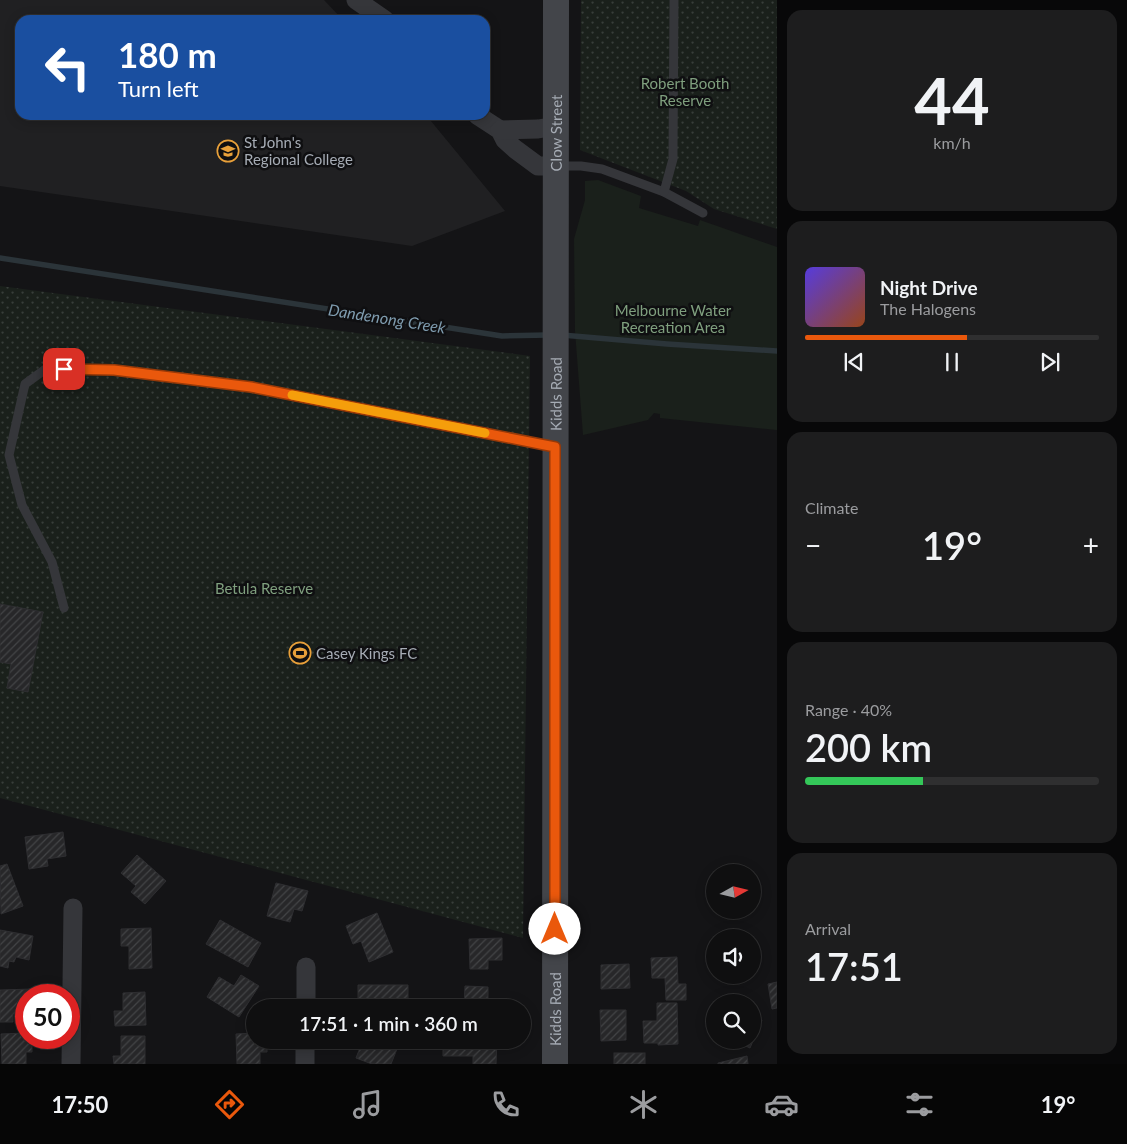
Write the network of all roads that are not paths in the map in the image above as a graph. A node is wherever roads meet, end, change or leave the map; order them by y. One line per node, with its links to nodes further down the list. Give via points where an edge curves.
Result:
1 (356, 0): 4 (street)
2 (556, 0): 6 (main road, Clow Street)
3 (674, 0): 9 (lane, via 673,159)
4 (378, 15)
5 (485, 120): 7 (street)
6 (556, 126): 7 (street); 8 (main road, Clow Street)
7 (500, 130): 8 (street, via 515,150 538,166)
8 (556, 166): 9 (lane, via 602,169); 11 (main road, Clow Street)
9 (664, 192): 10 (lane)
10 (703, 213)
11 (555, 265): 12 (main road, Kidds Road)
12 (555, 447): 13 (lane, via 251,387 114,370 47,368 25,384 9,455 22,505 52,562); 20 (main road, Kidds Road)
13 (64, 608)
14 (73, 908): 18 (street)
15 (306, 967): 16 (street)
16 (306, 999)
17 (305, 1049): 19 (street)
18 (71, 1064)
19 (305, 1064)
20 (555, 1064)

